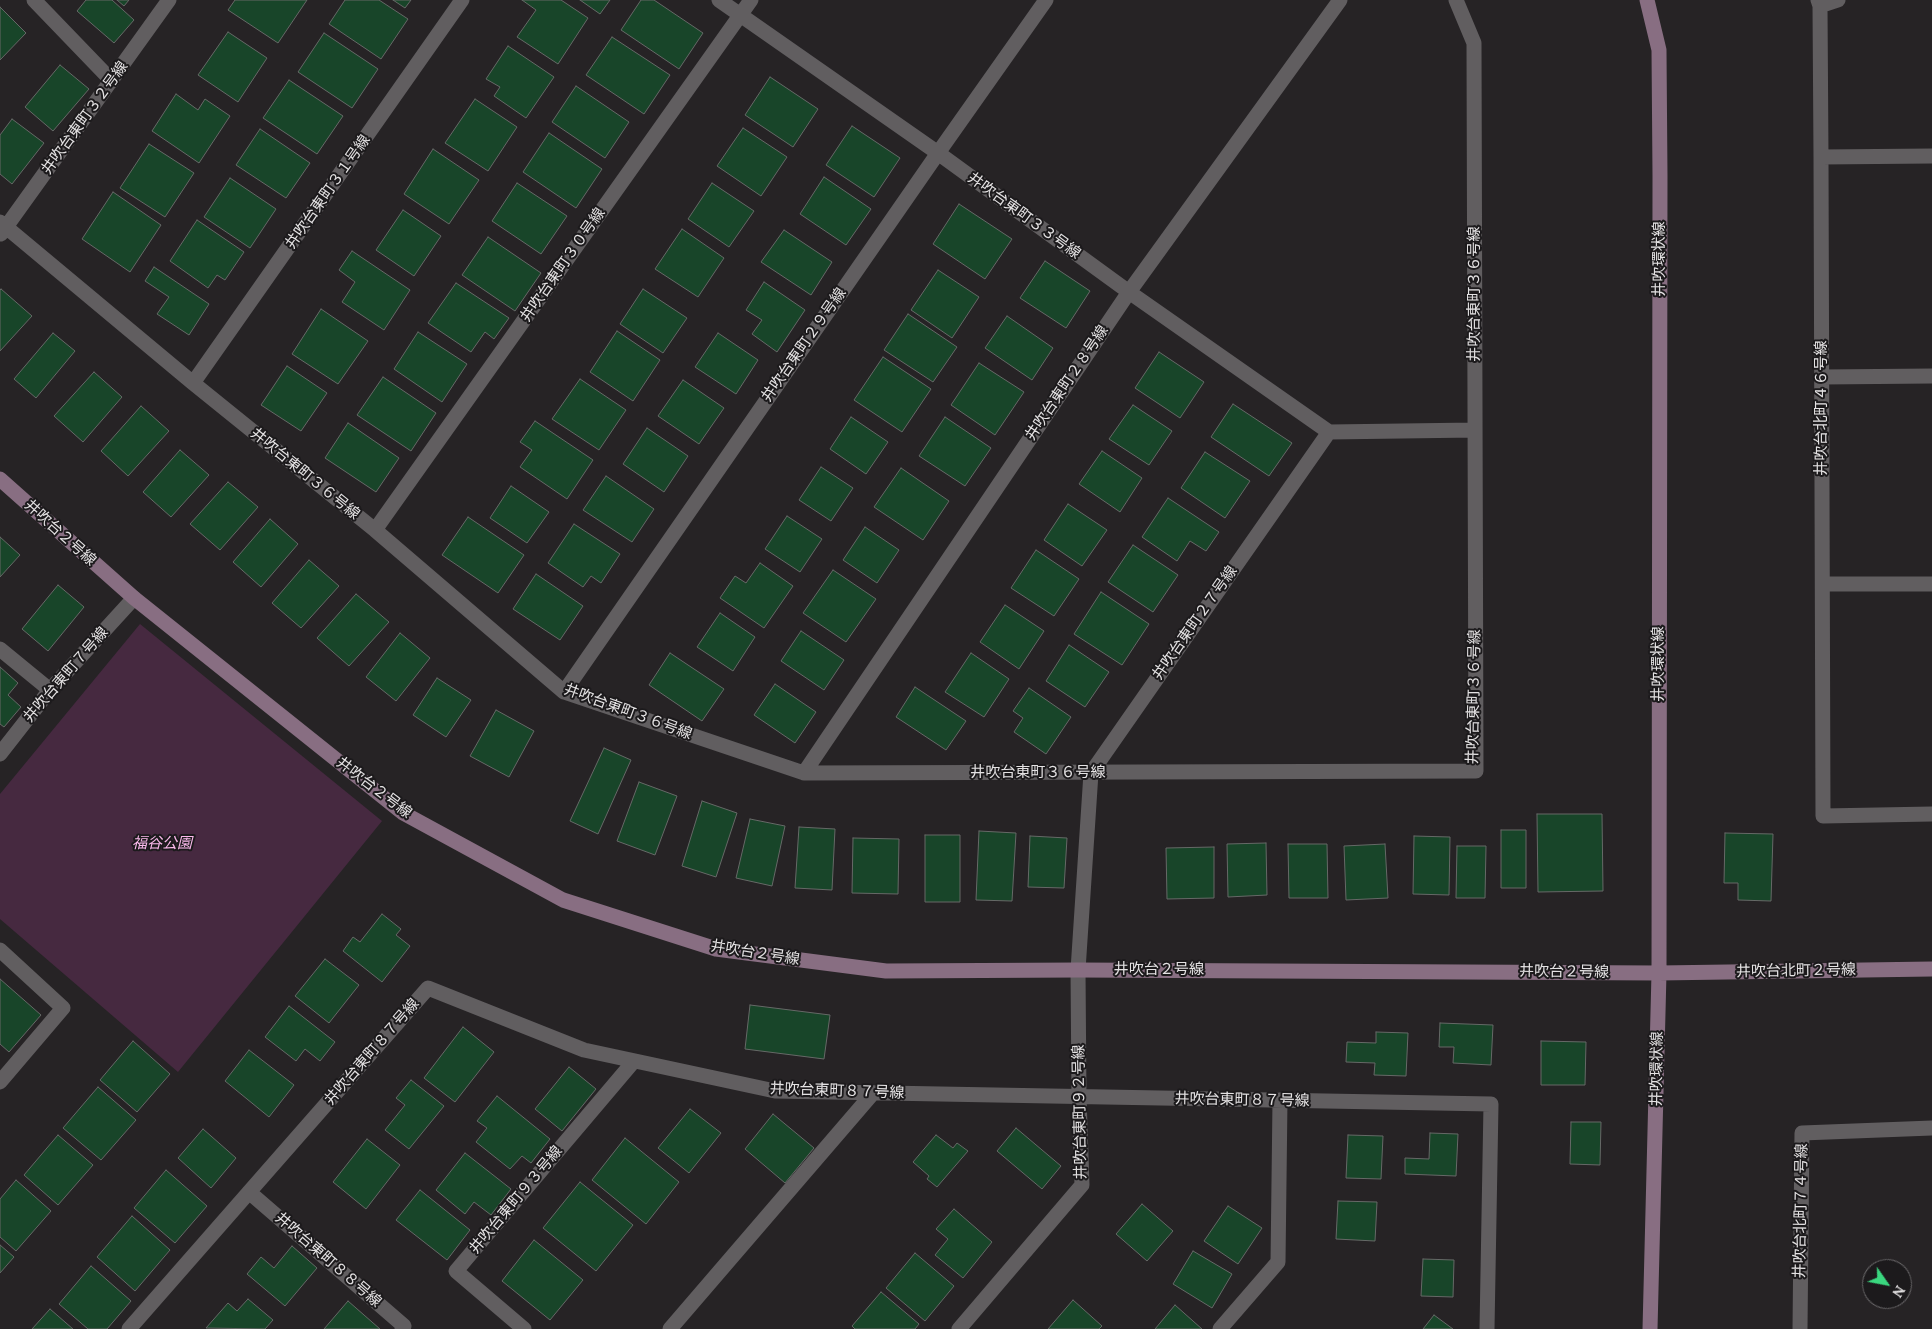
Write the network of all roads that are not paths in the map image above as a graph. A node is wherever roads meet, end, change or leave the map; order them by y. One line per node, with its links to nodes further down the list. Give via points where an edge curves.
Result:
1 (34, 0): 13 (street)
2 (169, 0): 13 (street, 井吹台東町３２号線)
3 (462, 0): 21 (street, 井吹台東町３１号線)
4 (719, 0): 12 (street, 井吹台東町３３号線)
5 (750, 0): 12 (street, 井吹台東町３０号線)
6 (1046, 0): 14 (street, 井吹台東町２９号線)
7 (1340, 0): 18 (street, 井吹台東町２８号線)
8 (1456, 0): 22 (street, 井吹台東町３６号線, via 1474,43)
9 (1647, 0): 39 (street, 井吹環状線, via 1659,50)
10 (1838, 0): 11 (street)
11 (1819, 3): 16 (street, 井吹台北町４６号線)
12 (741, 14): 14 (street, 井吹台東町３３号線); 25 (street, 井吹台東町３０号線)
13 (112, 81): 17 (street, 井吹台東町３２号線)
14 (938, 153): 18 (street, 井吹台東町３３号線); 31 (street, 井吹台東町２９号線)
15 (1932, 156): 16 (street)
16 (1821, 157): 19 (street, 井吹台北町４６号線)
17 (2, 228): 21 (street, 井吹台東町３６号線)
18 (1129, 292): 23 (street, 井吹台東町３３号線); 33 (street, 井吹台東町２８号線)
19 (1822, 376): 20 (street); 26 (street, 井吹台北町４６号線)
20 (1932, 376)
21 (193, 383): 25 (street, 井吹台東町３６号線)
22 (1475, 430): 23 (street); 34 (street, 井吹台東町３６号線, via 1476,771)
23 (1329, 432): 34 (street, 井吹台東町２７号線)
24 (0, 480): 28 (street, 井吹台２号線)
25 (375, 530): 31 (street, 井吹台東町３６号線)
26 (1823, 584): 27 (street); 35 (street, 井吹台北町４６号線, via 1824,816)
27 (1932, 584)
28 (134, 598): 30 (street, 井吹台東町７号線); 38 (street, 井吹台２号線, via 403,813 563,900 716,949 886,971)
29 (0, 649): 30 (street)
30 (50, 690): 32 (street, 井吹台東町７号線)
31 (564, 692): 33 (street, 井吹台東町３６号線)
32 (0, 754)
33 (804, 773): 34 (street, 井吹台東町３６号線)
34 (1091, 773): 38 (street)
35 (1932, 814)
36 (0, 950): 41 (street, via 63,1008)
37 (1932, 969): 39 (street, 井吹台北町２号線)
38 (1078, 970): 39 (street, 井吹台２号線); 43 (street, 井吹台東町９２号線)
39 (1660, 974): 54 (street, 井吹環状線)
40 (634, 1061): 42 (street, 井吹台東町８７号線, via 775,1091); 46 (street, 井吹台東町８７号線, via 584,1050 428,988); 49 (street, 井吹台東町９３号線, via 456,1271)
41 (0, 1082)
42 (873, 1093): 43 (street, 井吹台東町８７号線); 50 (street)
43 (1079, 1097): 44 (street, 井吹台東町８７号線); 51 (street, 井吹台東町９２号線, via 1082,1184)
44 (1280, 1100): 52 (street, via 1278,1262); 53 (street, 井吹台東町８７号線, via 1492,1104)
45 (1932, 1128): 55 (street, 井吹台北町７４号線, via 1802,1133)
46 (249, 1192): 47 (street, 井吹台東町８７号線); 48 (street, 井吹台東町８８号線, via 404,1326)
47 (129, 1329)
48 (402, 1329)
49 (524, 1329)
50 (670, 1329)
51 (959, 1329)
52 (1220, 1329)
53 (1487, 1329)
54 (1650, 1329)
55 (1800, 1329)

